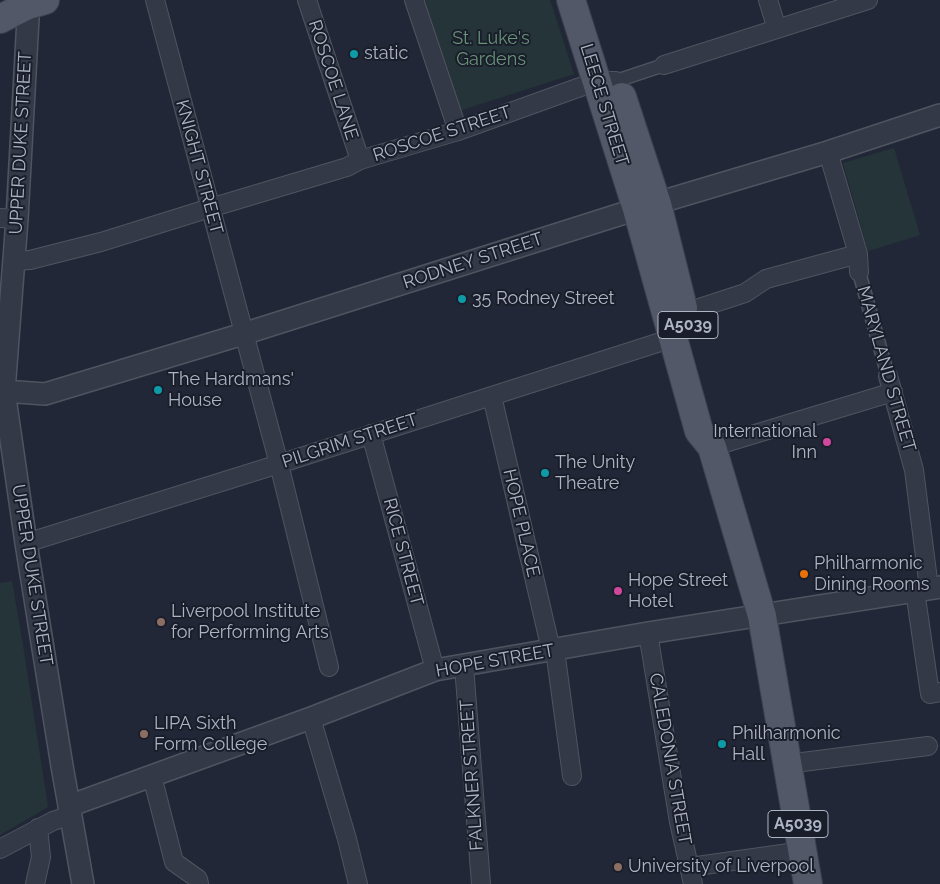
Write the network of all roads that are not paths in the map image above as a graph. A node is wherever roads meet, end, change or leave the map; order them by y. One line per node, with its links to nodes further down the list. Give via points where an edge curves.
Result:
1 (155, 0): 18 (street, KNIGHT STREET)
2 (307, 0): 16 (street, ROSCOE LANE)
3 (414, 0): 14 (street)
4 (571, 0): 12 (main road, LEECE STREET / A5039)
5 (589, 0): 12 (main road, LEECE STREET / A5039)
6 (768, 0): 10 (street)
7 (864, 1): 10 (street, ROSCOE STREET)
8 (34, 2): 9 (main road); 19 (street, UPPER DUKE STREET)
9 (0, 19)
10 (777, 29): 11 (street, ROSCOE STREET)
11 (664, 66): 12 (street, ROSCOE STREET)
12 (607, 81): 14 (street, ROSCOE STREET); 17 (main road, LEECE STREET / A5039)
13 (940, 115): 15 (street, RODNEY STREET)
14 (458, 131): 16 (street, ROSCOE STREET)
15 (828, 152): 17 (street, RODNEY STREET); 20 (street, MARYLAND STREET)
16 (360, 160): 18 (street, ROSCOE STREET, via 347,167)
17 (647, 206): 23 (main road, A5039); 24 (street, RODNEY STREET); 25 (main road, A5039)
18 (210, 208): 21 (street, ROSCOE STREET, via 101,242); 24 (street, KNIGHT STREET)
19 (8, 218): 21 (street, UPPER DUKE STREET)
20 (858, 254): 22 (street, MARYLAND STREET); 23 (street, via 766,280 745,293)
21 (14, 261): 27 (street, UPPER DUKE STREET)
22 (859, 272): 26 (street, MARYLAND STREET)
23 (684, 313): 25 (street); 30 (main road, A5039, via 716,423)
24 (243, 334): 27 (street, RODNEY STREET, via 45,394); 31 (street, KNIGHT STREET)
25 (673, 338): 28 (street, PILGRIM STREET); 30 (main road, A5039, via 699,431)
26 (891, 384): 30 (street); 33 (street, MARYLAND STREET, via 914,470)
27 (2, 390): 32 (street, UPPER DUKE STREET)
28 (492, 396): 29 (street, PILGRIM STREET); 36 (street, HOPE PLACE)
29 (371, 434): 31 (street, PILGRIM STREET); 39 (street, RICE STREET)
30 (712, 447): 34 (main road, A5039)
31 (279, 464): 32 (street, PILGRIM STREET); 38 (street, KNIGHT STREET)
32 (26, 542): 46 (street, UPPER DUKE STREET)
33 (928, 588): 34 (street, HOPE STREET); 40 (street, MARYLAND STREET, via 930,694)
34 (762, 616): 35 (street, HOPE STREET); 43 (main road, A5039)
35 (648, 633): 36 (street, HOPE STREET); 50 (street, CALEDONIA STREET)
36 (553, 650): 37 (street, HOPE STREET); 45 (street, HOPE PLACE)
37 (464, 666): 39 (street, HOPE STREET); 55 (street, FALKNER STREET)
38 (329, 667)
39 (436, 670): 41 (street, HOPE STREET)
40 (940, 692)
41 (311, 718): 44 (street, HOPE STREET); 54 (street)
42 (928, 746): 43 (street)
43 (788, 764): 49 (main road, A5039)
44 (152, 776): 46 (street, HOPE STREET); 53 (street, via 174,862 198,879)
45 (572, 776)
46 (70, 810): 47 (street, HOPE STREET); 52 (street, UPPER DUKE STREET)
47 (38, 828): 48 (street, HOPE STREET); 51 (street, via 41,857)
48 (0, 849)
49 (803, 851): 50 (street); 56 (main road, A5039)
50 (691, 876)
51 (34, 884)
52 (83, 884)
53 (199, 884)
54 (358, 884)
55 (481, 884)
56 (808, 884)

